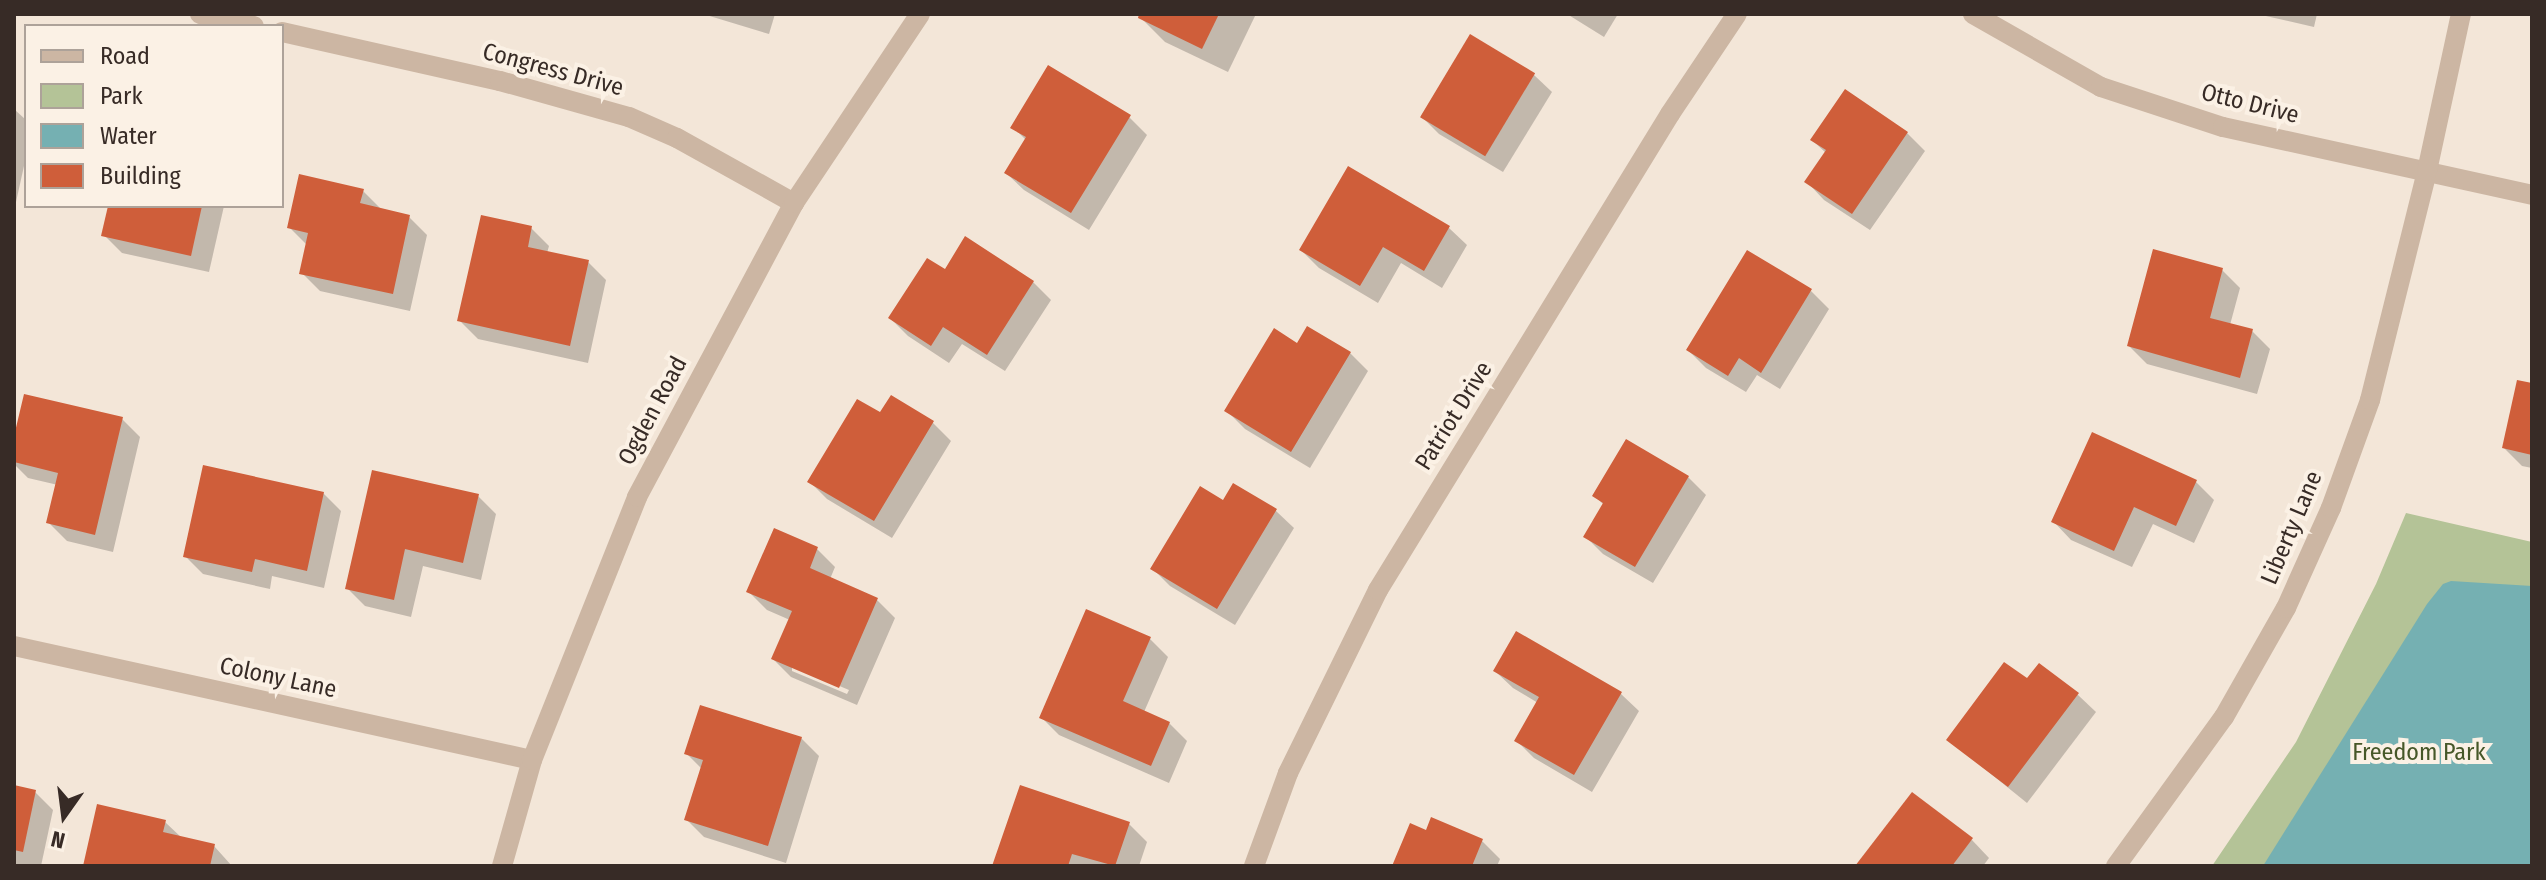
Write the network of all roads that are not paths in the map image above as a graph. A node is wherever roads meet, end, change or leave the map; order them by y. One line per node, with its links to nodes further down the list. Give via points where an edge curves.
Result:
1 (200, 14): 6 (street)
2 (920, 14): 10 (street, Ogden Road)
3 (1737, 14): 14 (street, Patriot Drive, via 1378,590 1288,773)
4 (1973, 14): 8 (street, Otto Drive, via 2101,87 2223,127)
5 (2461, 14): 8 (street, Liberty Lane)
6 (245, 24)
7 (284, 32): 10 (street, Congress Drive, via 629,117)
8 (2427, 171): 9 (street, Otto Drive); 15 (street, Liberty Lane, via 2370,400 2331,508 2286,608 2224,717)
9 (2532, 195)
10 (794, 203): 12 (street, Ogden Road, via 637,497)
11 (14, 646): 12 (street, Colony Lane)
12 (532, 760): 13 (street, Ogden Road)
13 (502, 866)
14 (1254, 866)
15 (2116, 866)

